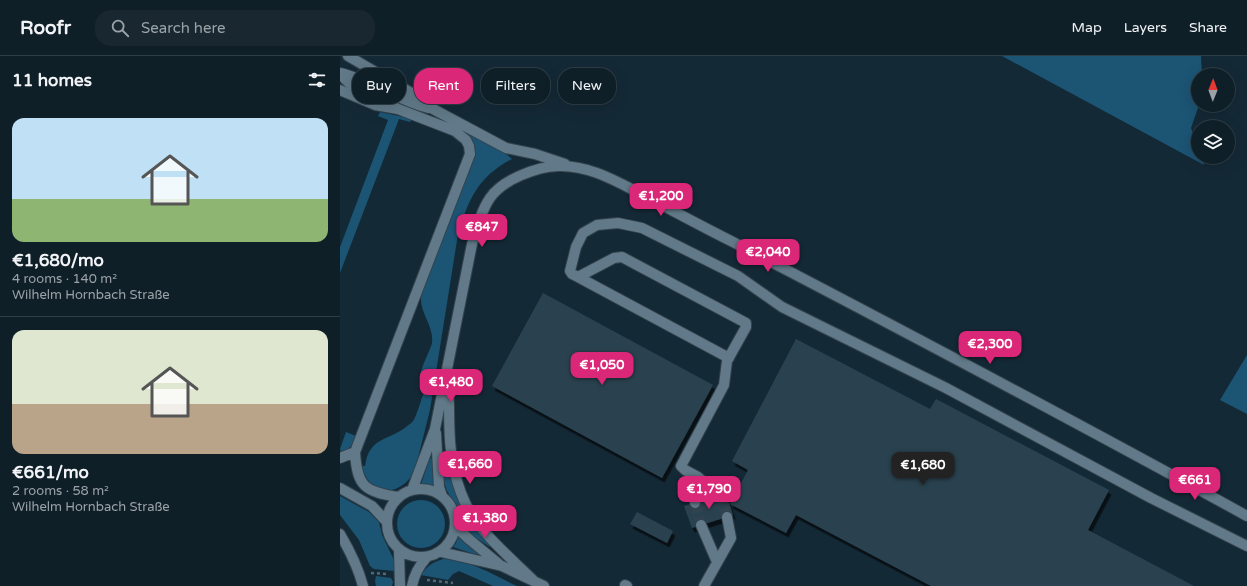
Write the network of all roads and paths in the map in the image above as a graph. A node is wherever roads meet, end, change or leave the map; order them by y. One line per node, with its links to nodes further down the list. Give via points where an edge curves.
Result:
1 (348, 56): 5 (street, via 415,95)
2 (340, 73): 4 (street, via 349,83); 5 (street, via 354,76 418,106)
3 (340, 90): 4 (street, via 375,105)
4 (398, 109): 11 (street, via 455,132 466,140 470,154)
5 (433, 109): 6 (street, via 506,148 535,154)
6 (573, 167): 9 (street, via 557,166 521,175 504,184 491,196 480,217 472,244); 20 (street, via 601,174 816,284)
7 (578, 277): 8 (street); 8 (street, via 614,258 622,257 746,323); 26 (street, via 570,271 576,247 583,233 597,225 618,223 642,228 738,276 782,307 946,388 1151,498)
8 (729, 358): 13 (street, via 724,385 682,463 684,470)
9 (446, 372): 10 (street); 32 (street, via 451,453 457,480 467,506 481,528)
10 (435, 429): 15 (street); 17 (street, via 439,487)
11 (355, 452): 12 (street); 18 (street, via 356,470 360,481 379,494)
12 (340, 458)
13 (698, 477): 16 (street); 19 (street)
14 (340, 488): 22 (street, via 372,506)
15 (412, 490): 17 (street, via 428,490); 18 (street)
16 (718, 495)
17 (442, 496): 24 (street, via 452,509)
18 (399, 497): 22 (street, via 388,512)
19 (695, 502)
20 (1247, 516)
21 (727, 517): 30 (street, via 731,538)
22 (386, 521): 27 (street, via 390,540)
23 (701, 525): 30 (street)
24 (455, 526): 28 (street, via 453,537); 31 (street)
25 (340, 534): 33 (street, via 360,572)
26 (1247, 546)
27 (399, 550): 29 (street, via 408,555); 34 (street)
28 (441, 552): 29 (street); 31 (street)
29 (426, 558): 35 (street, via 413,577)
30 (717, 562): 37 (street)
31 (502, 566): 32 (street)
32 (534, 581): 36 (street)
33 (363, 586)
34 (400, 586)
35 (412, 586)
36 (544, 586)
37 (704, 586)

